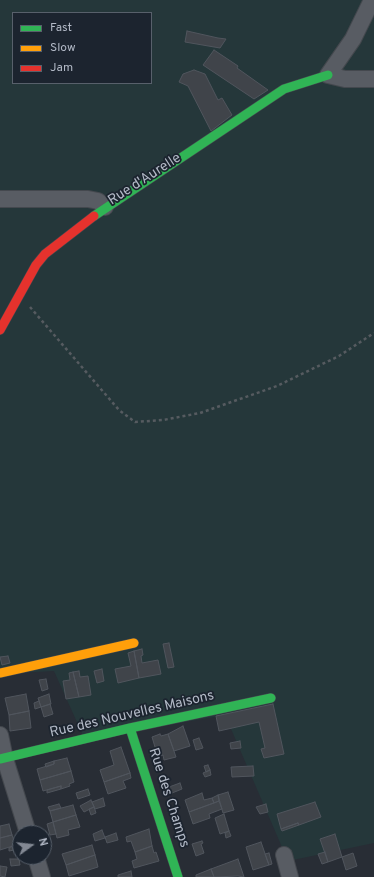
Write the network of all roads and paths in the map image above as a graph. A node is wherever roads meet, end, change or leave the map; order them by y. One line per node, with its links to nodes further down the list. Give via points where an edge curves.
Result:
1 (372, 0): 2 (street, via 353,39)
2 (328, 75): 3 (street, via 345,79); 5 (street, Rue d'Aurelle, via 284,89)
3 (374, 79)
4 (0, 199): 5 (street, via 88,199 98,201)
5 (105, 207): 6 (street, Rue d'Aurelle, via 45,254)
6 (19, 293): 7 (street, Rue d'Aurelle); 8 (path, via 119,410 135,422 200,413 277,386 339,356)
7 (0, 330)
8 (374, 333)
9 (134, 643): 10 (street)
10 (0, 673)
11 (270, 698): 12 (street, Rue des Nouvelles Maisons)
12 (130, 728): 14 (street, Rue des Nouvelles Maisons); 19 (street, Rue des Champs)
13 (0, 735): 14 (street)
14 (2, 758): 15 (street)
15 (25, 825)
16 (284, 855): 20 (street)
17 (38, 865): 18 (street)
18 (42, 877)
19 (178, 877)
20 (290, 877)

